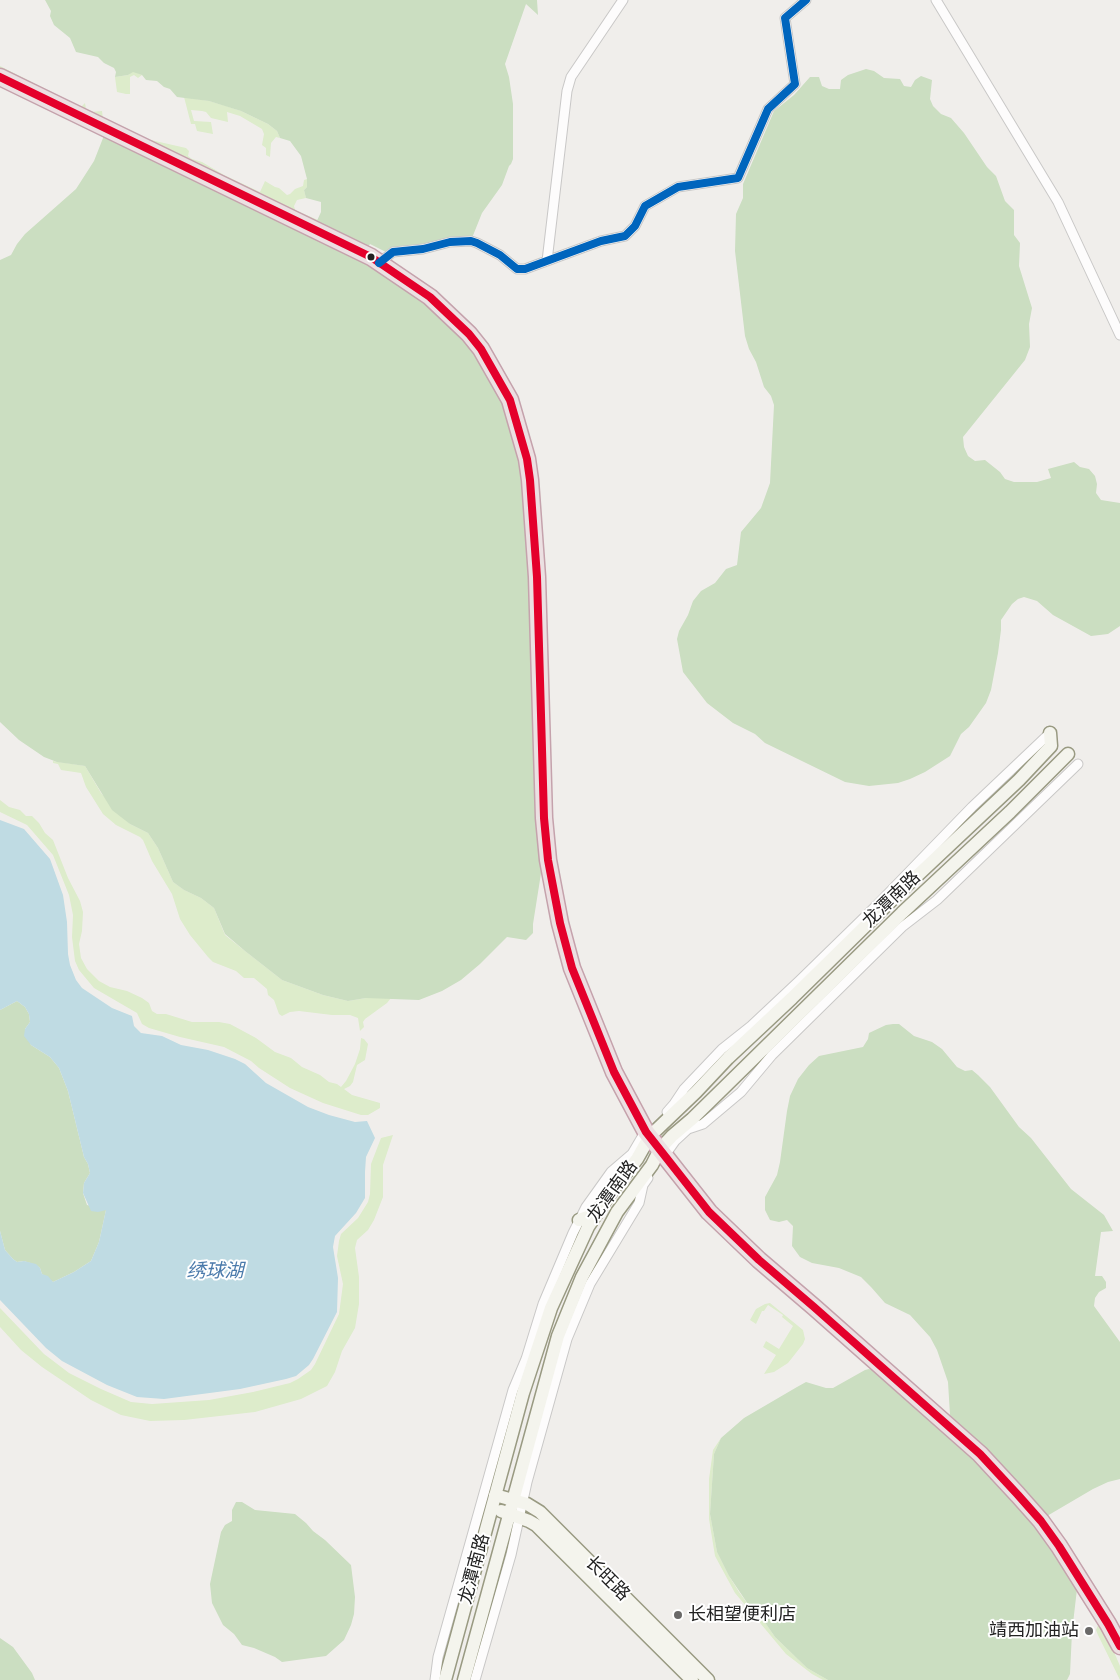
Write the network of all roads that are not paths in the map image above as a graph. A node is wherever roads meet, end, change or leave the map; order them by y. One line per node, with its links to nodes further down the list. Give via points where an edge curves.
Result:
1 (623, 0): 5 (street, via 571,77 567,90)
2 (806, 0): 5 (street, via 785,18 795,84 768,109 738,178 678,187 645,206 635,226 625,236 601,241)
3 (936, 0): 7 (street, via 1058,202)
4 (0, 77): 6 (highway, via 312,227)
5 (547, 261): 6 (street, via 517,269 493,250 464,241 393,252)
6 (379, 263): 14 (highway, via 430,297 469,334 510,400 527,459 533,509 548,860 560,923 580,990 614,1072)
7 (1120, 335)
8 (1050, 733): 12 (main road, 龙潭南路, via 1051,746 1019,780); 14 (street, via 972,807 877,905 751,1026 722,1049)
9 (1068, 754): 11 (main road, 龙潭南路)
10 (1078, 764): 11 (street, via 937,900)
11 (897, 926): 13 (main road, 龙潭南路); 15 (street, via 772,1055 741,1092 703,1124 688,1129)
12 (696, 1092): 13 (main road); 14 (main road, 龙潭南路)
13 (708, 1103): 15 (main road, 龙潭南路, via 672,1136)
14 (648, 1134): 15 (highway); 16 (main road, 龙潭南路, via 637,1159); 19 (street, via 611,1172)
15 (663, 1152): 17 (main road, 龙潭南路); 21 (street, via 643,1185 639,1203 590,1284 574,1318); 24 (highway, via 709,1212 746,1248 999,1474 1059,1546)
16 (610, 1195): 17 (main road); 18 (main road, 龙潭南路)
17 (623, 1204): 21 (main road, 龙潭南路, via 597,1247 567,1311 548,1368)
18 (596, 1214): 19 (main road); 20 (main road, 龙潭南路, via 584,1233 551,1308 523,1392)
19 (579, 1220): 27 (street, via 543,1304 513,1390 438,1657)
20 (495, 1495): 21 (main road, 长旺路); 22 (main road, 龙潭南路)
21 (518, 1501): 23 (main road, 龙潭南路); 32 (main road, 长旺路, via 540,1512)
22 (491, 1509): 23 (main road, 长旺路); 25 (main road, 龙潭南路)
23 (514, 1515): 26 (main road, 龙潭南路); 30 (street, via 511,1555); 31 (main road, 长旺路, via 529,1521 546,1535)
24 (1120, 1646)
25 (449, 1662): 26 (main road); 28 (main road, 龙潭南路)
26 (467, 1667): 29 (main road, 龙潭南路)
27 (435, 1680)
28 (445, 1680)
29 (464, 1680)
30 (475, 1680)
31 (692, 1680)
32 (708, 1680)

